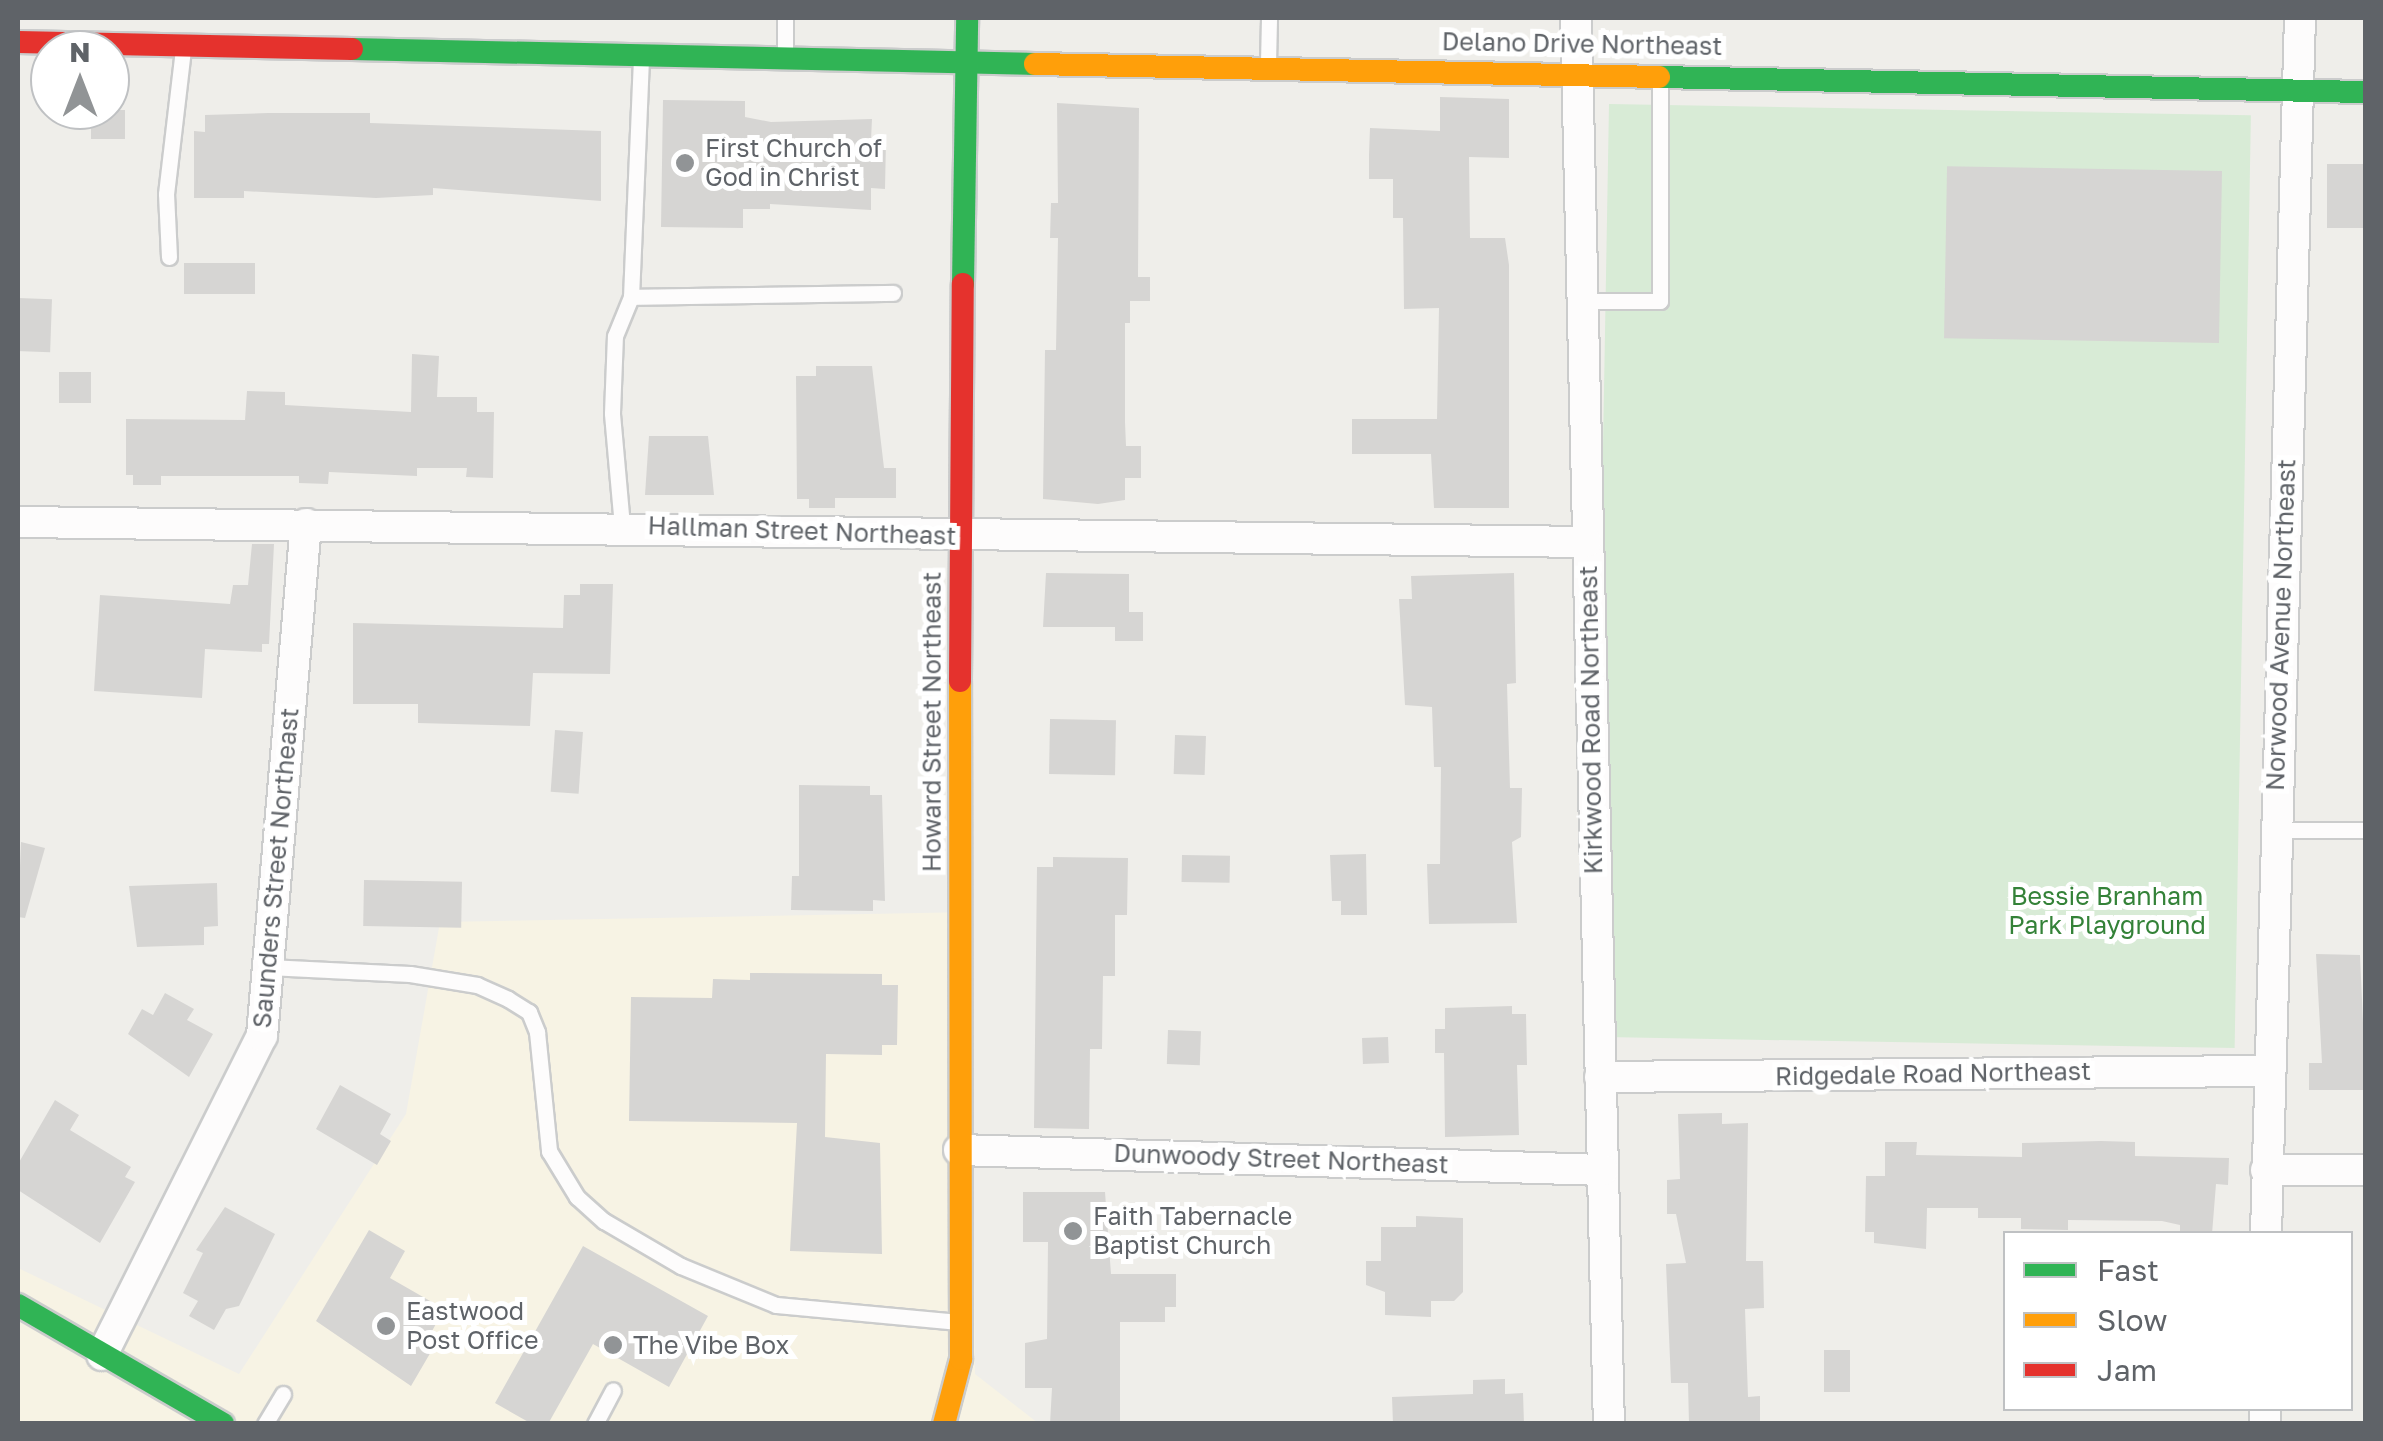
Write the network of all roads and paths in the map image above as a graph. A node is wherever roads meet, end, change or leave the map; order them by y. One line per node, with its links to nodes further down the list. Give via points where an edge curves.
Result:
1 (785, 18): 9 (lane)
2 (967, 18): 10 (street, Howard Street Northeast)
3 (1269, 18): 11 (lane)
4 (1576, 18): 12 (street, Kirkwood Road Northeast)
5 (2300, 18): 14 (street, Norwood Avenue Northeast)
6 (18, 42): 7 (street, Delano Drive Northeast)
7 (184, 46): 8 (street, Delano Drive Northeast); 16 (lane, via 166,194)
8 (641, 56): 9 (street, Delano Drive Northeast); 18 (lane)
9 (785, 59): 10 (street, Delano Drive Northeast)
10 (968, 59): 11 (street, Delano Drive Northeast); 23 (street, Howard Street Northeast)
11 (1267, 66): 12 (street, Delano Drive Northeast)
12 (1574, 71): 13 (street, Delano Drive Northeast); 19 (street, Kirkwood Road Northeast)
13 (1660, 72): 14 (street, Delano Drive Northeast); 19 (lane, via 1660,301)
14 (2298, 92): 15 (street, Delano Drive Northeast); 25 (street, Norwood Avenue Northeast)
15 (2366, 92)
16 (169, 257)
17 (892, 292): 18 (lane)
18 (630, 297): 22 (lane, via 615,336 612,413)
19 (1580, 301): 24 (street, Kirkwood Road Northeast)
20 (18, 522): 21 (street, Hallman Street Northeast)
21 (306, 524): 22 (street, Hallman Street Northeast); 27 (street, Saunders Street Northeast)
22 (622, 526): 23 (street, Hallman Street Northeast)
23 (960, 535): 24 (street, Hallman Street Northeast); 30 (street, Howard Street Northeast)
24 (1586, 542): 29 (street, Kirkwood Road Northeast)
25 (2274, 830): 26 (lane); 28 (street, Norwood Avenue Northeast)
26 (2366, 830)
27 (268, 966): 36 (lane, via 410,974 508,998 529,1012 537,1032 549,1151 576,1196 604,1221 682,1266 776,1305); 37 (street, Saunders Street Northeast, via 262,1036)
28 (2267, 1070): 29 (street, Ridgedale Road Northeast); 32 (street, Norwood Avenue Northeast)
29 (1600, 1077): 31 (street, Kirkwood Road Northeast)
30 (959, 1150): 31 (street, Dunwoody Street Northeast); 36 (street, Howard Street Northeast)
31 (1602, 1170): 45 (street, Kirkwood Road Northeast)
32 (2266, 1170): 33 (street); 34 (street, Norwood Avenue Northeast)
33 (2366, 1170)
34 (2266, 1231)
35 (18, 1305): 37 (street)
36 (960, 1322): 44 (street, Howard Street Northeast, via 960,1360)
37 (102, 1355): 40 (street)
38 (614, 1390): 43 (lane)
39 (282, 1394): 42 (lane)
40 (182, 1414): 41 (street)
41 (223, 1424)
42 (266, 1424)
43 (594, 1424)
44 (944, 1424)
45 (1609, 1424)

